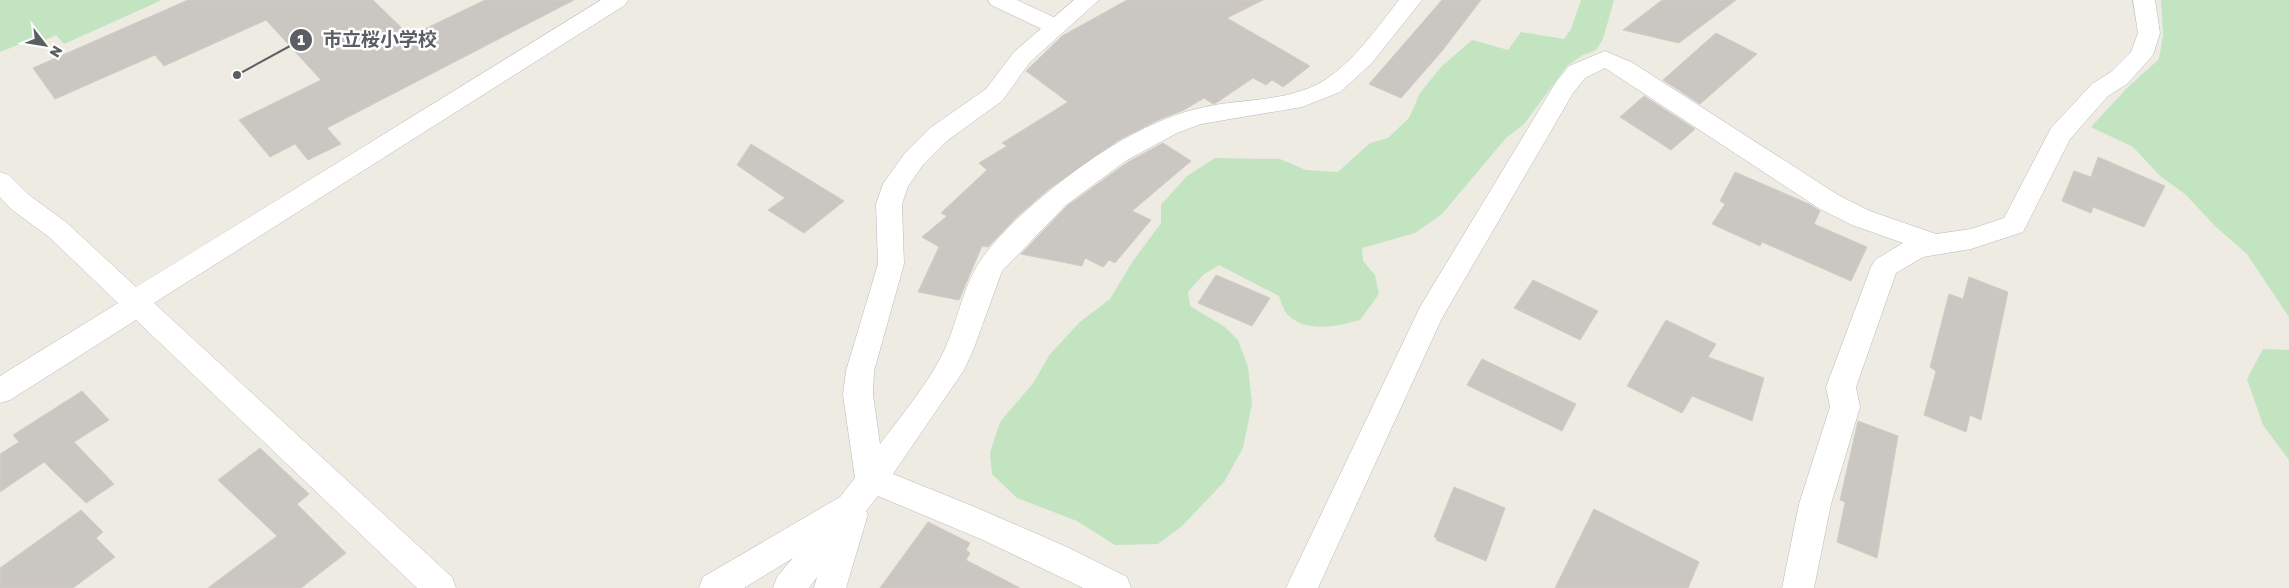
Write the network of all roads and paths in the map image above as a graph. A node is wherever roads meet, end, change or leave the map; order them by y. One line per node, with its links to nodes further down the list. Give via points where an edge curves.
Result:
1 (617, 0): 9 (street)
2 (999, 0): 6 (street)
3 (1088, 0): 6 (street)
4 (1411, 0): 11 (street, via 1347,75 1330,87 1275,104 1198,116 1163,129 1074,184 993,263 966,334 947,371)
5 (2144, 0): 8 (street, via 2149,33 2141,55 2119,78 2100,90 2060,134 2014,225 1966,240)
6 (1056, 27): 11 (street, via 1022,57 994,95 939,134 914,159 896,184 889,204 891,264 860,371)
7 (0, 181): 9 (street)
8 (1931, 244): 17 (street, via 1861,218 1830,202 1605,59 1577,72 1564,88 1430,315); 18 (street, via 1901,254 1885,267 1841,387 1845,407 1815,504)
9 (136, 303): 10 (street); 12 (street)
10 (0, 391)
11 (862, 491): 13 (street); 14 (street); 15 (street); 16 (street, via 990,527)
12 (440, 588)
13 (716, 588)
14 (788, 588)
15 (830, 588)
16 (1115, 588)
17 (1302, 588)
18 (1798, 588)

